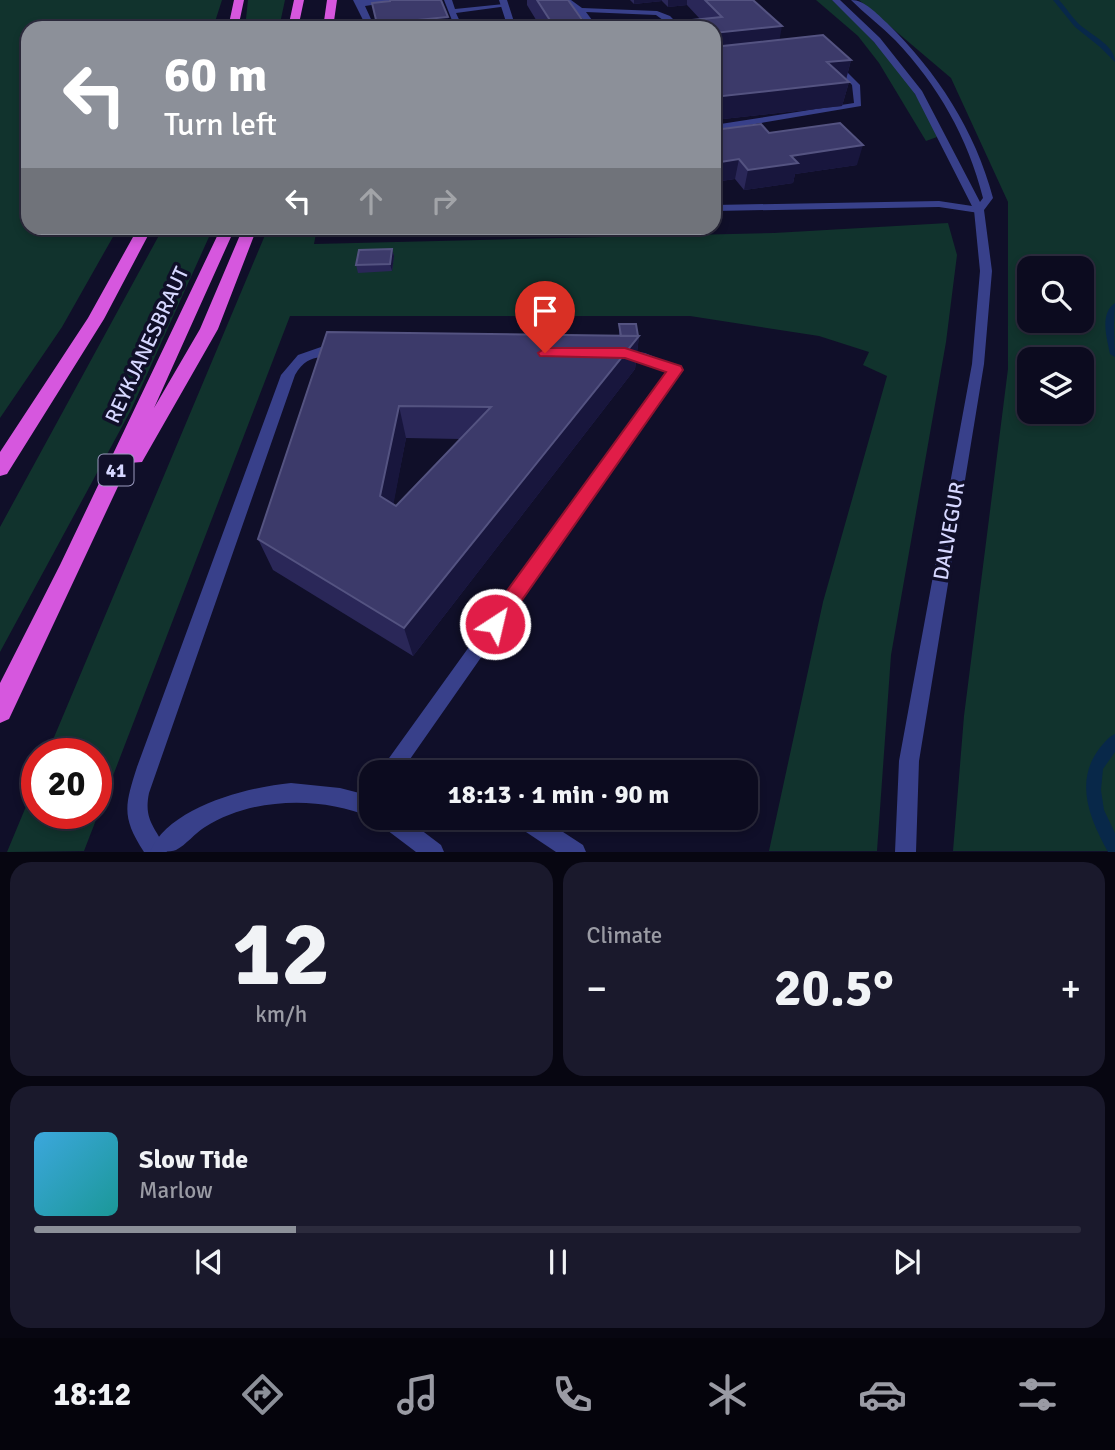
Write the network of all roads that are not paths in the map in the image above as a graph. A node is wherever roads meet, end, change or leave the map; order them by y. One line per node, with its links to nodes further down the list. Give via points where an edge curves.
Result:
1 (239, 0): 13 (highway)
2 (299, 0): 14 (highway)
3 (332, 0): 15 (highway)
4 (401, 0): 9 (street)
5 (448, 0): 12 (street)
6 (567, 0): 11 (street)
7 (836, 0): 24 (street, DALVEGUR, via 877,40 919,93)
8 (855, 0): 24 (street, DALVEGUR, via 903,44 943,94 985,180 988,198)
9 (359, 2): 16 (street)
10 (503, 3): 12 (street); 18 (street)
11 (580, 10): 19 (street); 20 (street, via 657,13)
12 (452, 11): 17 (street)
13 (234, 21)
14 (294, 21)
15 (329, 21)
16 (368, 21)
17 (456, 21)
18 (509, 21)
19 (589, 21)
20 (668, 21)
21 (830, 56): 22 (street, via 856,85 858,104)
22 (721, 127)
23 (721, 208): 24 (street, via 939,204)
24 (979, 210): 40 (street, DALVEGUR, via 986,271 978,363 909,761)
25 (141, 235): 30 (highway, via 96,319)
26 (225, 235): 31 (highway, REYKJANESBRAUT / 41)
27 (247, 235): 31 (highway, via 209,329)
28 (357, 351): 37 (street, via 304,355 288,375 136,805 136,817)
29 (599, 353): 33 (street, via 640,356 676,370)
30 (0, 468)
31 (68, 572): 32 (highway, REYKJANESBRAUT / 41)
32 (0, 710)
33 (398, 760)
34 (359, 800): 37 (street, via 326,795 259,796 223,806 195,821)
35 (404, 830): 38 (street)
36 (541, 830): 39 (street)
37 (159, 852)
38 (434, 852)
39 (576, 852)
40 (905, 852)

